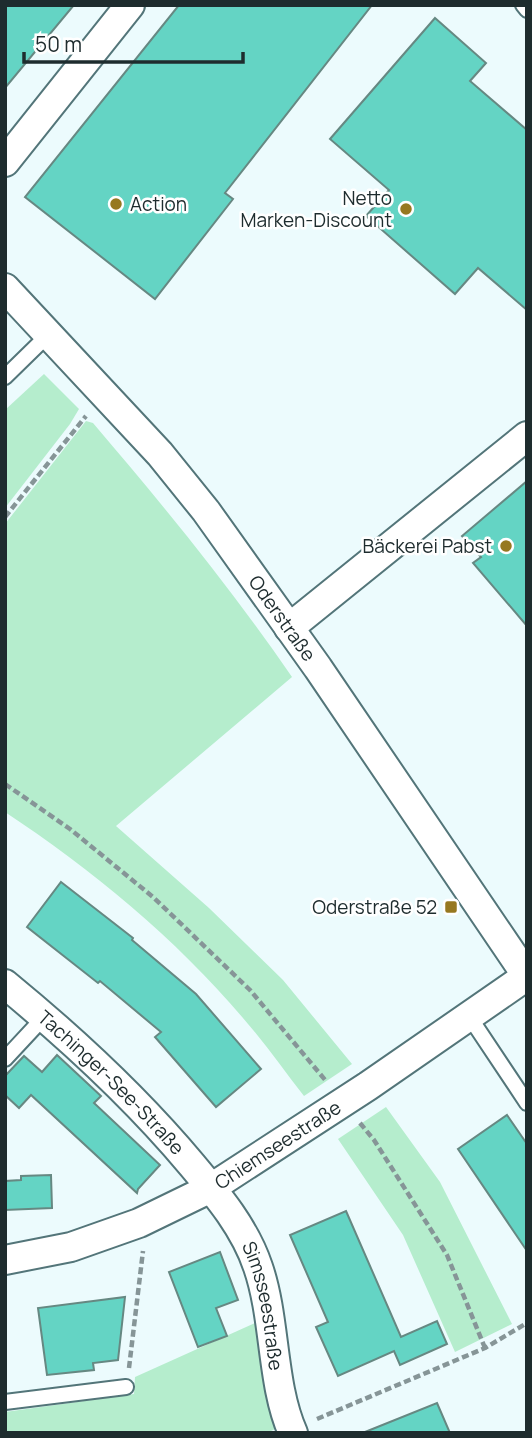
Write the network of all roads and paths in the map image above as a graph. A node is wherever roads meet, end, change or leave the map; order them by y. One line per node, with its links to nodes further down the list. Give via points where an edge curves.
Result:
1 (130, 5): 4 (street)
2 (523, 5): 3 (lane)
3 (527, 10)
4 (5, 162)
5 (5, 288): 6 (street, Oderstraße)
6 (49, 334): 7 (lane); 8 (street, Oderstraße)
7 (5, 376)
8 (104, 393): 10 (path); 11 (street, Oderstraße, via 206,511)
9 (527, 436): 11 (street)
10 (5, 517)
11 (289, 628): 13 (street, Oderstraße)
12 (5, 784): 18 (path, via 70,829 153,897 250,990)
13 (527, 976): 16 (street, Chiemseestraße)
14 (5, 984): 15 (street, Tachinger-See-Straße)
15 (45, 1016): 17 (lane); 20 (street, Tachinger-See-Straße, via 133,1100)
16 (469, 1016): 18 (street, Chiemseestraße); 19 (lane)
17 (5, 1059)
18 (344, 1102): 20 (street, Chiemseestraße); 24 (path, via 374,1140 447,1255)
19 (527, 1103)
20 (211, 1188): 21 (street, Chiemseestraße); 27 (street, Simsseestraße, via 257,1264)
21 (139, 1223): 22 (street, Chiemseestraße, via 71,1247); 25 (path, via 144,1258)
22 (5, 1260)
23 (527, 1323): 24 (path)
24 (485, 1348): 27 (path)
25 (126, 1387): 26 (lane)
26 (5, 1402)
27 (292, 1431)

